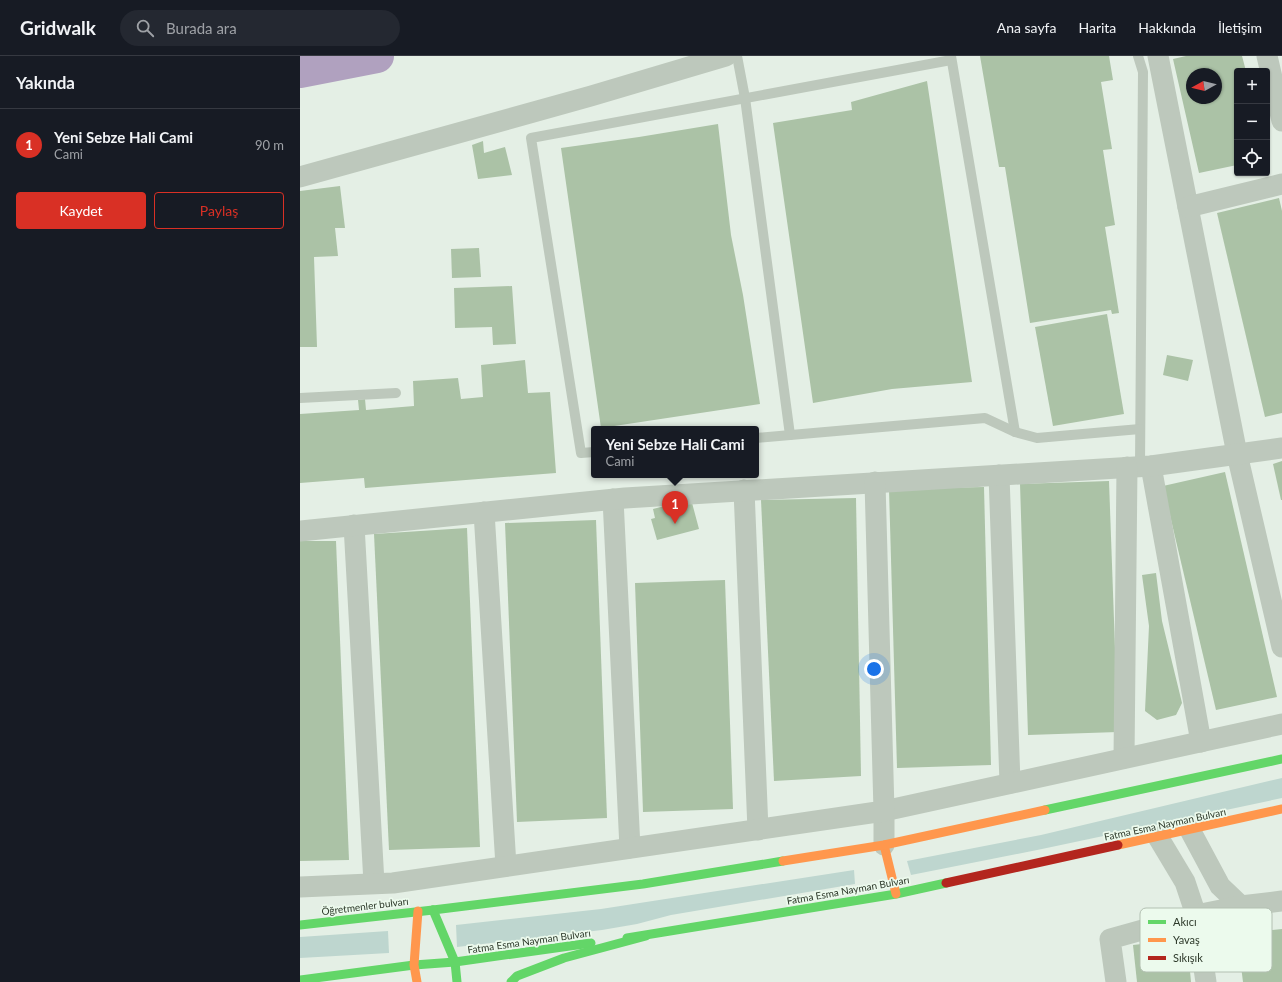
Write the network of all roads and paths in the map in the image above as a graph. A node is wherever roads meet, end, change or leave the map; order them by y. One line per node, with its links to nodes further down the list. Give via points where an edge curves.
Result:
1 (726, 56): 9 (street)
2 (737, 56): 7 (lane)
3 (1138, 56): 14 (lane, via 1143,72)
4 (1158, 56): 11 (street)
5 (1267, 56): 8 (street)
6 (951, 58): 7 (lane); 15 (lane)
7 (745, 98): 16 (lane); 19 (lane, via 531,138 581,453)
8 (1282, 121)
9 (300, 177)
10 (1282, 184): 11 (street)
11 (1188, 207): 20 (street)
12 (396, 393): 13 (lane)
13 (300, 398)
14 (1140, 429): 15 (lane, via 1037,438); 21 (lane)
15 (1015, 432): 16 (lane, via 985,418)
16 (790, 435): 17 (lane)
17 (759, 438)
18 (1282, 448): 20 (street)
19 (591, 452)
20 (1237, 454): 21 (street); 29 (street)
21 (1139, 466): 22 (street); 31 (street); 32 (street)
22 (999, 475): 23 (street); 34 (street)
23 (875, 482): 24 (street); 36 (street)
24 (744, 490): 25 (street); 37 (street)
25 (613, 499): 26 (street); 41 (street)
26 (484, 512): 27 (street); 42 (street)
27 (354, 525): 28 (street); 43 (street)
28 (300, 531)
29 (1282, 647)
30 (1282, 724): 31 (street)
31 (1202, 742): 32 (street)
32 (1124, 758): 34 (street)
33 (1282, 759): 40 (main road)
34 (1010, 783): 36 (street)
35 (1282, 810): 38 (main road, Fatma Esma Nayman Bulvarı)
36 (884, 811): 37 (street); 40 (street)
37 (758, 830): 41 (street)
38 (1190, 830): 39 (main road, Fatma Esma Nayman Bulvarı); 47 (street, via 1220,886)
39 (1158, 837): 45 (main road, Fatma Esma Nayman Bulvarı); 48 (street, via 1185,882)
40 (884, 845): 45 (main road); 50 (main road, via 643,884)
41 (630, 848): 42 (street)
42 (506, 866): 43 (street)
43 (374, 884): 44 (street)
44 (300, 888)
45 (896, 894): 54 (main road, Fatma Esma Nayman Bulvarı)
46 (1282, 901): 47 (street)
47 (1241, 906): 49 (street)
48 (1194, 908)
49 (1231, 908)
50 (433, 910): 51 (main road, Öğretmenler bulvarı); 55 (main road)
51 (418, 911): 52 (main road, Öğretmenler bulvarı); 56 (main road)
52 (300, 925)
53 (1140, 931): 62 (street, via 1110,939)
54 (646, 936): 55 (main road, Fatma Esma Nayman Bulvarı); 61 (main road, via 564,958 517,976)
55 (454, 962): 56 (main road, Fatma Esma Nayman Bulvarı); 60 (main road)
56 (414, 965): 58 (main road); 59 (main road)
57 (1205, 972): 63 (street)
58 (300, 980)
59 (417, 982)
60 (457, 982)
61 (511, 982)
62 (1116, 982)
63 (1206, 982)

